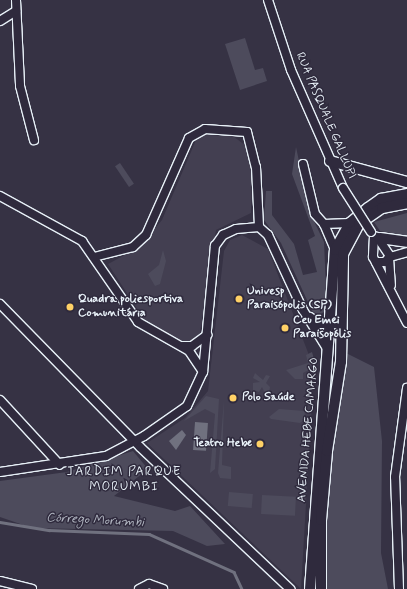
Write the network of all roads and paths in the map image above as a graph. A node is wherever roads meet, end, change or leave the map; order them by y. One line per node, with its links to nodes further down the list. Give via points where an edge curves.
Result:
1 (16, 0): 3 (street)
2 (268, 0): 6 (street, RUA PASQUALE GALLUPI, via 291,70)
3 (16, 11): 4 (street); 5 (street, via 20,86)
4 (0, 21)
5 (34, 140)
6 (330, 161): 8 (main road); 15 (street, RUA PASQUALE GALLUPI, bridge, via 343,188)
7 (303, 164): 13 (street, via 315,214)
8 (407, 182)
9 (407, 194): 12 (main road, AVENIDA HEBE CAMARGO, via 381,200)
10 (0, 196): 21 (street, via 82,242)
11 (407, 202): 29 (main road, AVENIDA HEBE CAMARGO, via 378,210 359,224 348,242 342,265)
12 (350, 223): 13 (street); 18 (main road, AVENIDA HEBE CAMARGO)
13 (324, 224): 18 (street)
14 (259, 227): 21 (street, via 256,167 247,132 199,130 189,138 146,235 133,247); 26 (street, via 276,248); 30 (street, via 236,229 223,235 215,246)
15 (375, 236): 16 (main road); 17 (street, RUA PASQUALE GALLUPI); 19 (street)
16 (407, 242)
17 (386, 248): 19 (street, via 378,246); 22 (street)
18 (335, 250): 27 (main road, AVENIDA HEBE CAMARGO)
19 (373, 251): 23 (street)
20 (407, 252): 22 (street)
21 (94, 257): 31 (street, via 138,322)
22 (389, 258): 23 (street, via 384,262); 24 (street)
23 (376, 262): 24 (street)
24 (391, 290): 28 (street)
25 (0, 304): 36 (street)
26 (303, 310): 27 (street, via 319,324); 32 (street)
27 (330, 323): 29 (street); 32 (main road, AVENIDA HEBE CAMARGO)
28 (407, 323)
29 (342, 324): 45 (main road, AVENIDA HEBE CAMARGO, via 341,362 327,451)
30 (207, 335): 31 (street, via 192,346); 33 (street)
31 (180, 346): 33 (street, via 195,356)
32 (328, 351): 44 (main road, AVENIDA HEBE CAMARGO)
33 (204, 372): 36 (street, via 187,406)
34 (407, 388): 46 (street, via 395,477)
35 (0, 400): 37 (street)
36 (134, 442): 37 (street, via 106,456); 43 (street)
37 (60, 465): 38 (street)
38 (0, 472)
39 (0, 581): 40 (street)
40 (32, 589)
41 (139, 589): 42 (street, via 149,584)
42 (163, 589)
43 (290, 589)
44 (310, 589)
45 (322, 589)
46 (399, 589)

